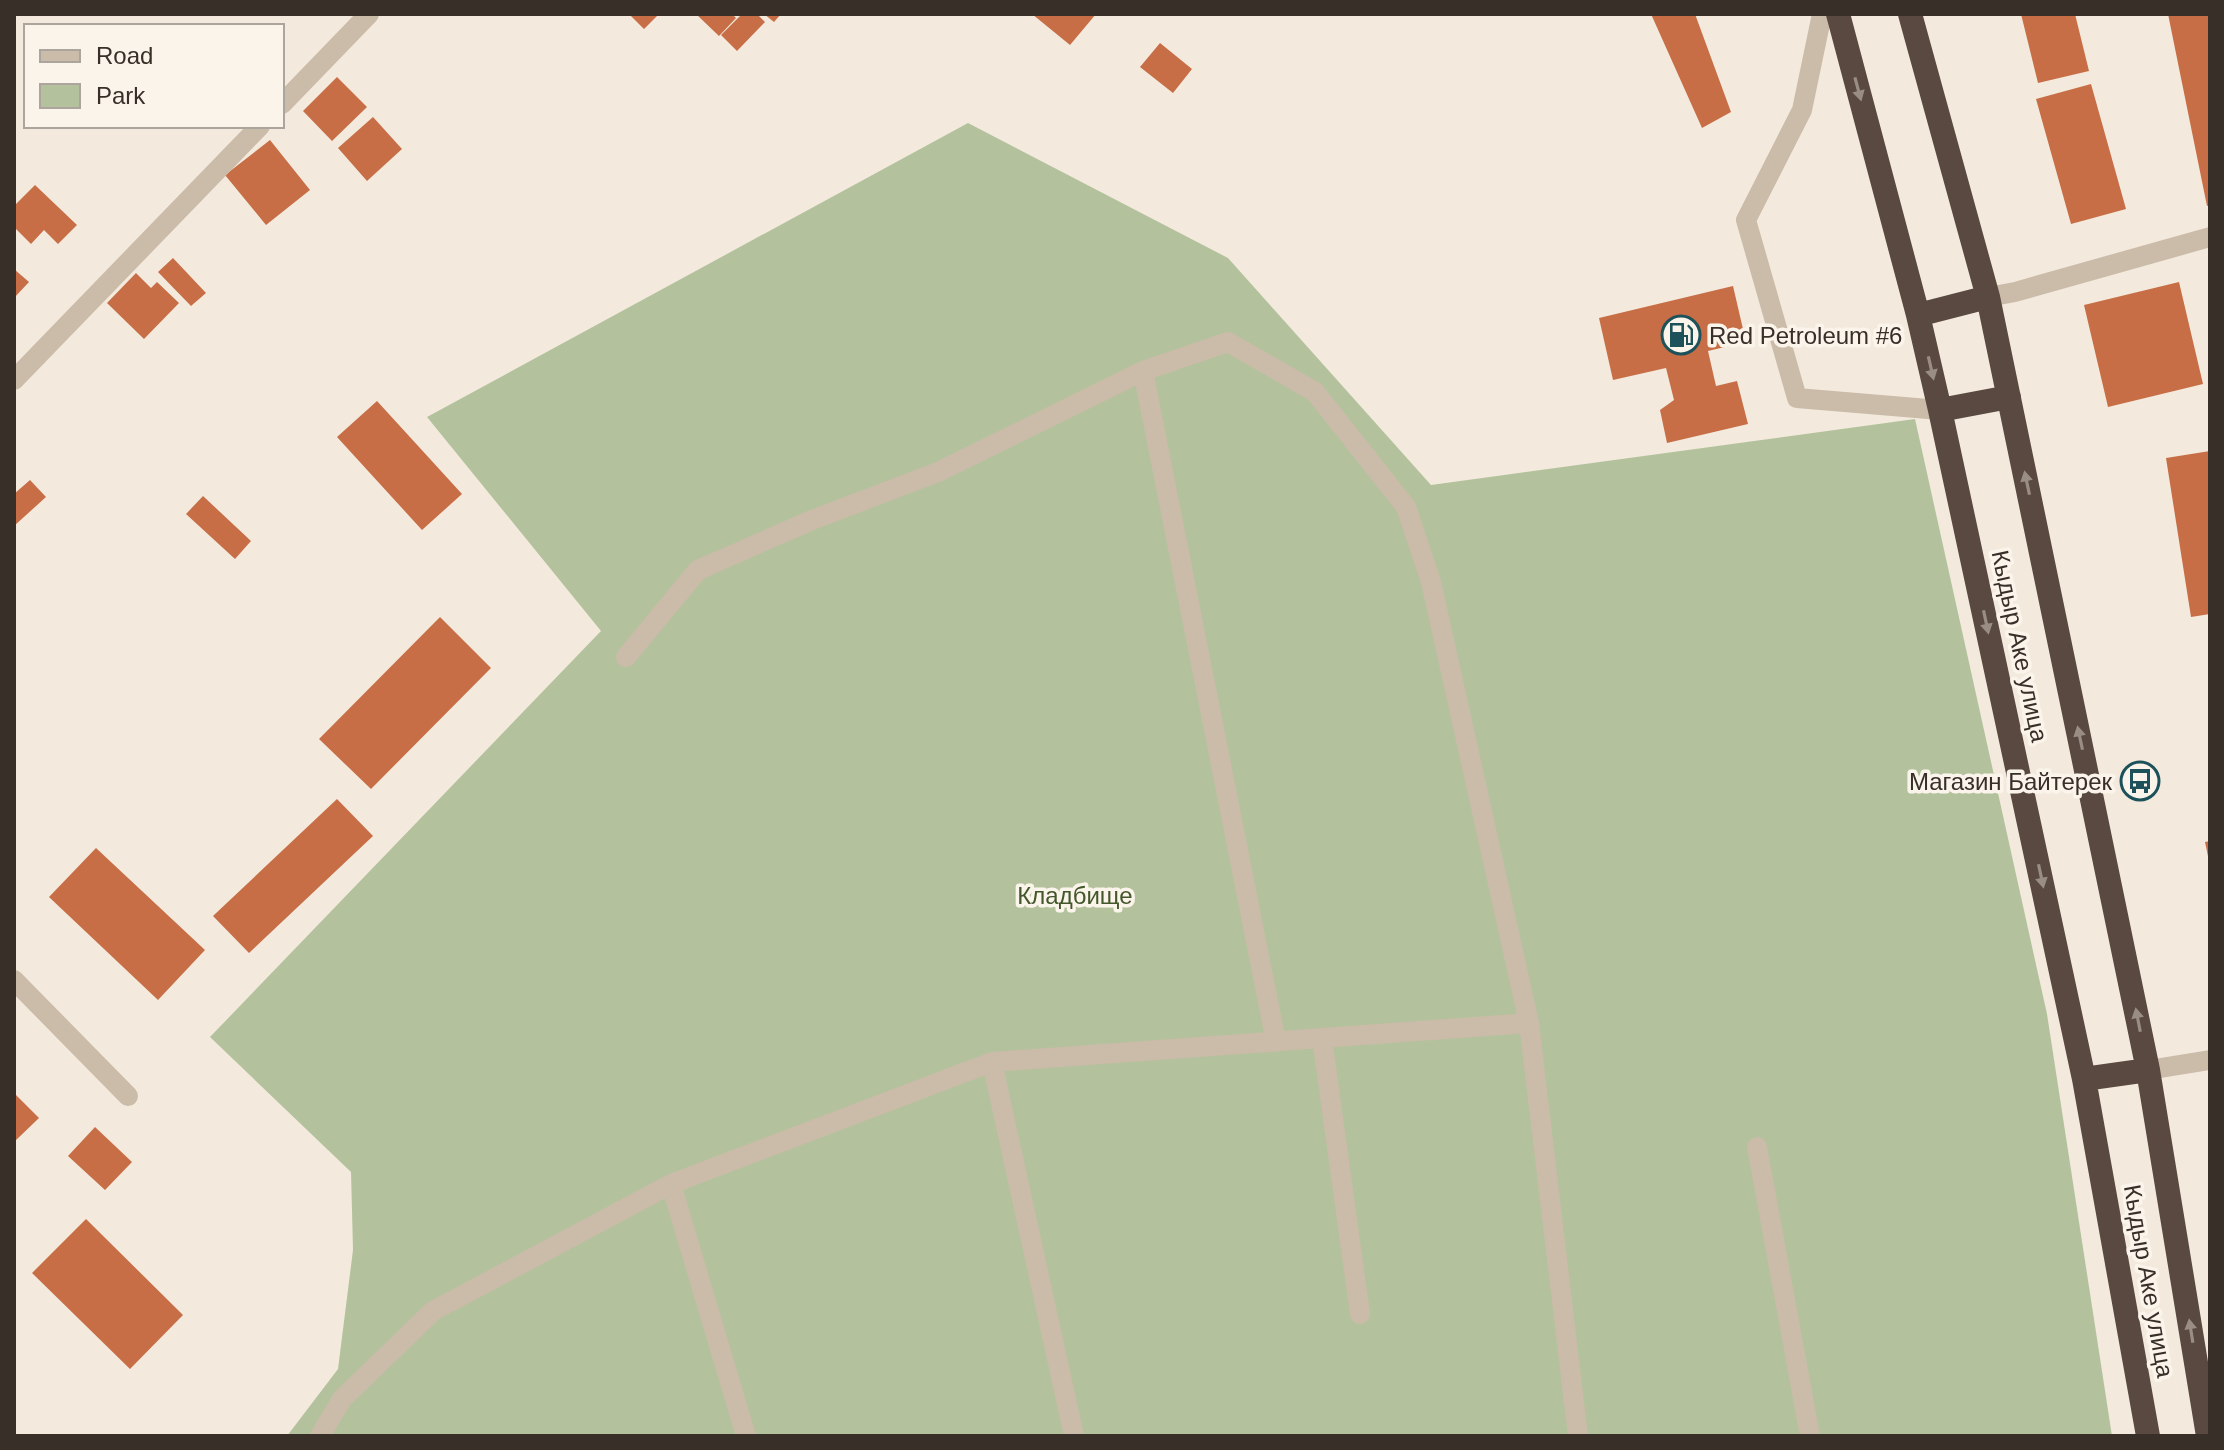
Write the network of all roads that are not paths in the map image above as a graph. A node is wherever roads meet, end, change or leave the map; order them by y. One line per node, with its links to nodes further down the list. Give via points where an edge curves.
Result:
1 (369, 14): 5 (street)
2 (1822, 14): 13 (street, via 1802,110 1746,220 1797,398)
3 (1838, 14): 9 (highway, Кыдыр Аке улица, one-way to 9)
4 (1910, 14): 8 (highway, Кыдыр Аке улица)
5 (284, 102)
6 (258, 128): 11 (street)
7 (2210, 237): 8 (street)
8 (1988, 297): 9 (highway); 12 (highway, Кыдыр Аке улица)
9 (1918, 315): 13 (highway, Кыдыр Аке улица, one-way to 13)
10 (1143, 371): 14 (street, via 938,472 698,570); 16 (street, via 1228,342 1315,392 1406,507 1431,582); 18 (street)
11 (14, 380)
12 (2009, 397): 13 (highway); 21 (highway, Кыдыр Аке улица, one-way to 12)
13 (1940, 410): 22 (highway, Кыдыр Аке улица, one-way to 22)
14 (626, 657)
15 (14, 980): 23 (street)
16 (1529, 1023): 17 (street); 30 (street)
17 (1322, 1038): 18 (street); 26 (street)
18 (1276, 1042): 20 (street)
19 (2210, 1060): 21 (street)
20 (992, 1062): 25 (street); 29 (street)
21 (2148, 1070): 22 (highway); 33 (highway, Кыдыр Аке улица, one-way to 21)
22 (2084, 1079): 32 (highway, Кыдыр Аке улица)
23 (128, 1096)
24 (1757, 1147): 31 (street)
25 (671, 1184): 27 (street, via 433,1311 342,1399); 28 (street)
26 (1360, 1314)
27 (320, 1436)
28 (746, 1436)
29 (1074, 1436)
30 (1578, 1436)
31 (1810, 1436)
32 (2148, 1436)
33 (2208, 1436)

